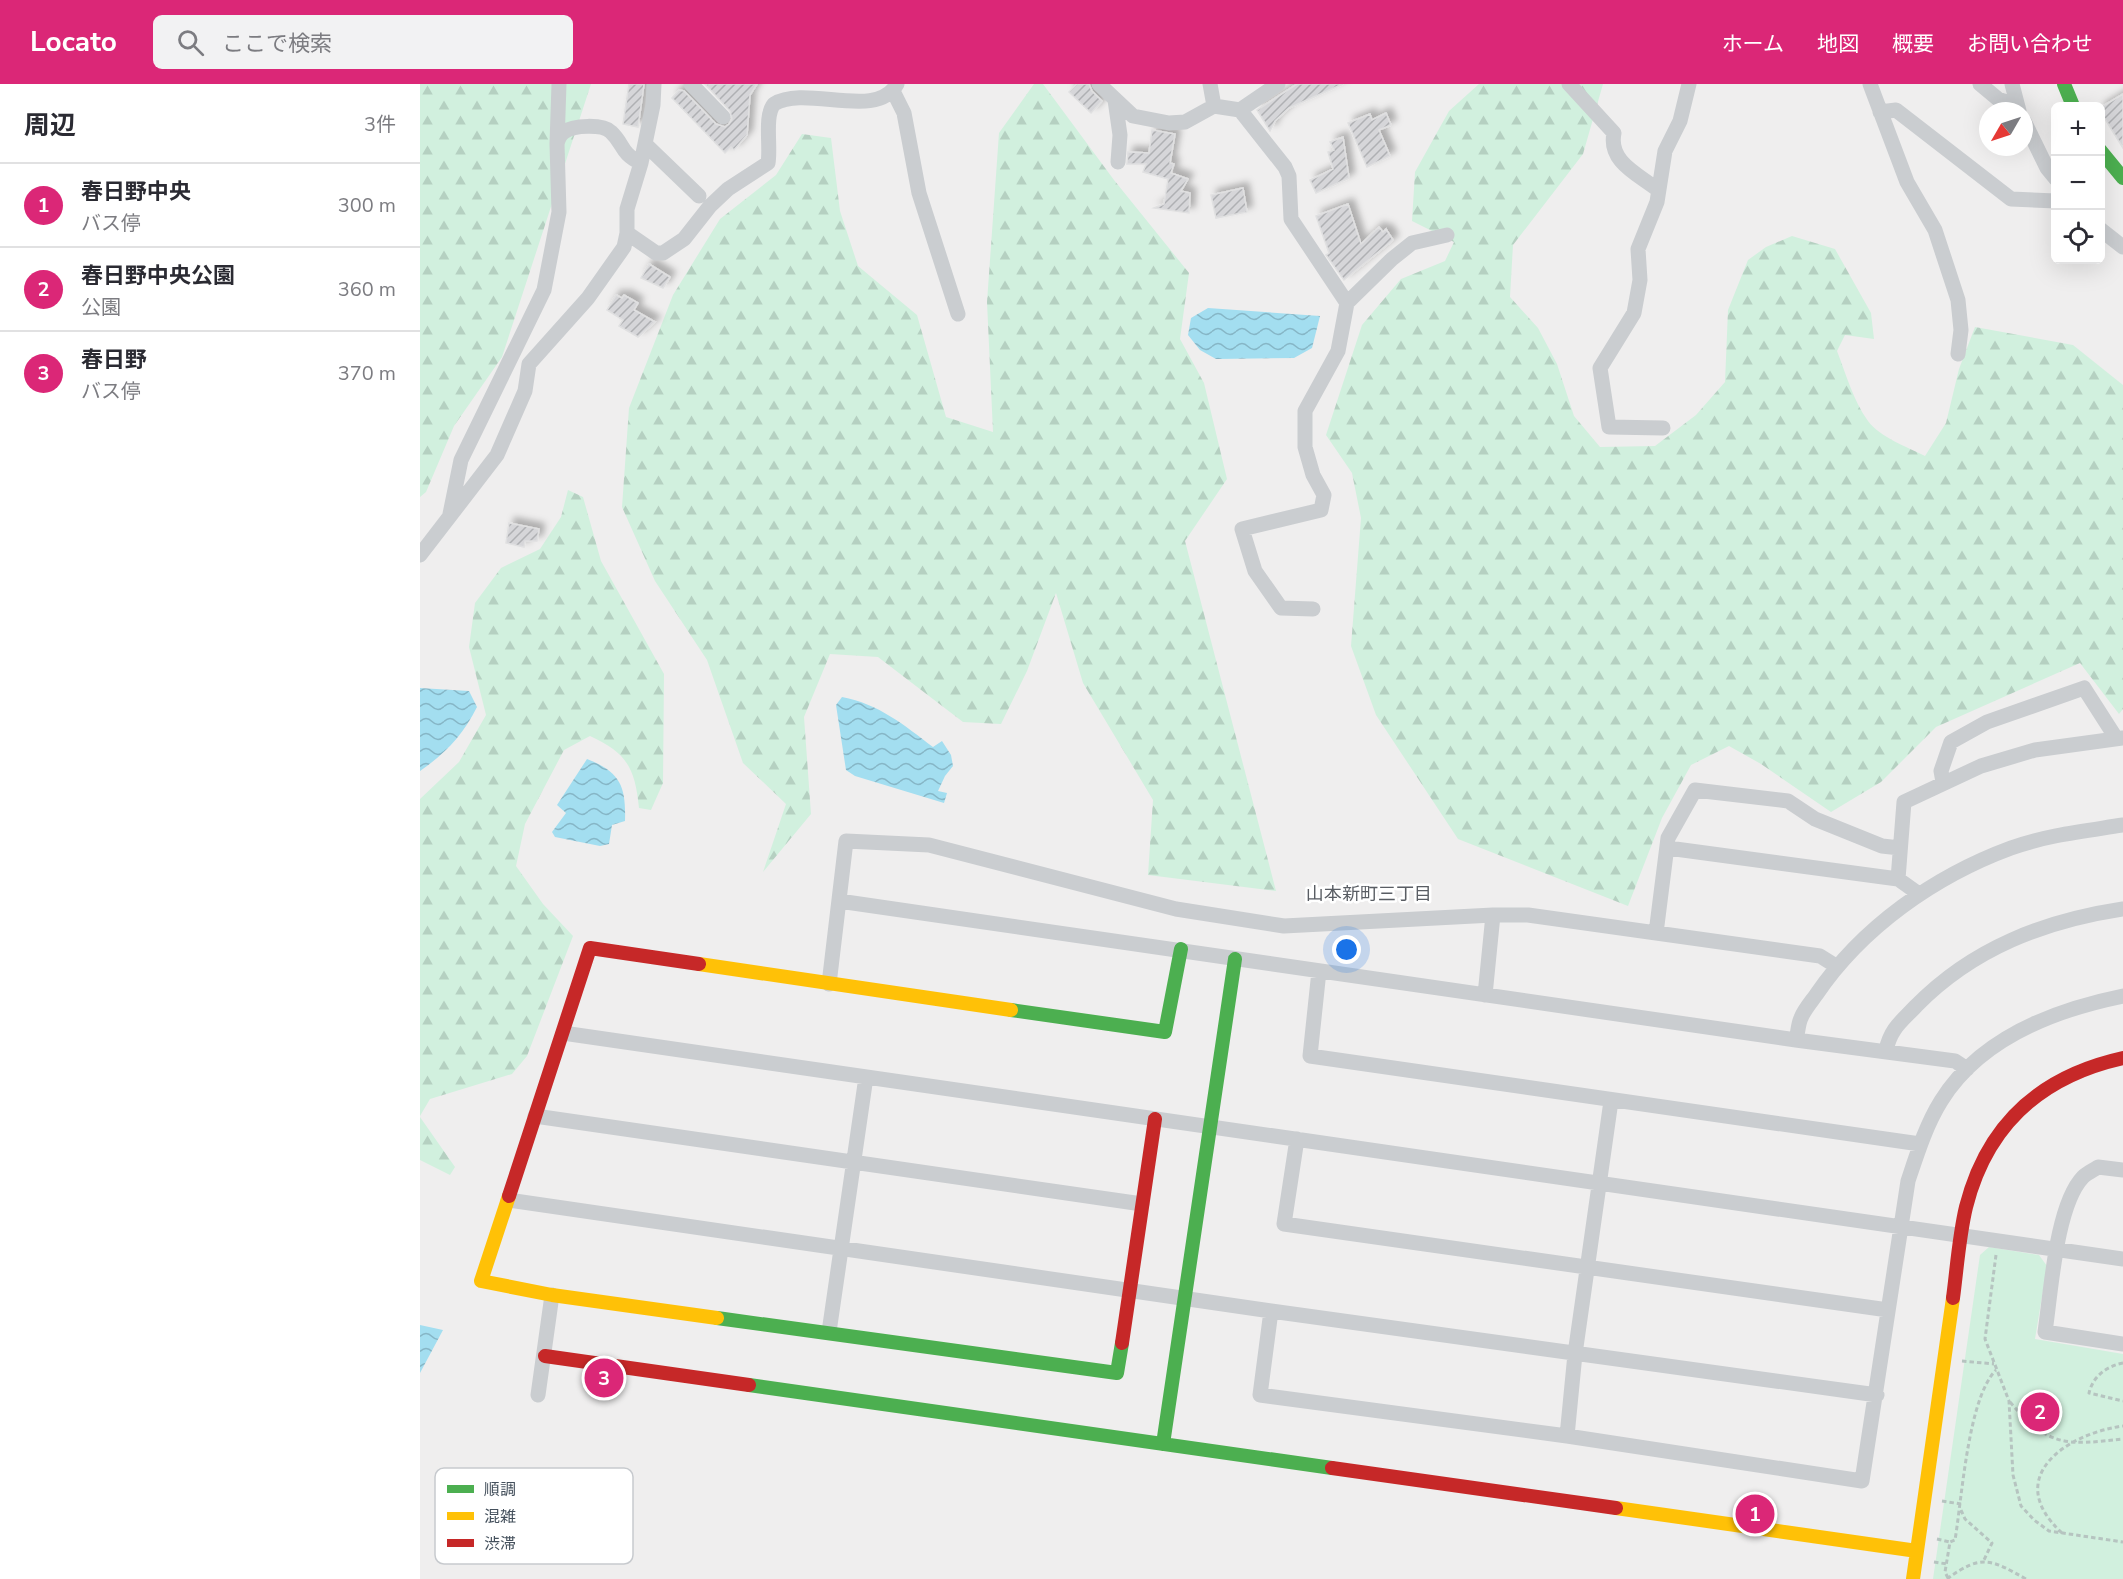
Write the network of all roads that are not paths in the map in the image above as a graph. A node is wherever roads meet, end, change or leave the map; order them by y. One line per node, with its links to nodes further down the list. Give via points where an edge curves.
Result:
1 (559, 84): 23 (street)
2 (654, 84): 24 (street)
3 (691, 84): 21 (street)
4 (1099, 84): 14 (street)
5 (1210, 84): 18 (street)
6 (1278, 84): 19 (street)
7 (1569, 84): 30 (street, via 1614,133 1611,146 1615,156)
8 (1689, 84): 30 (street, via 1680,121 1665,151)
9 (1870, 84): 20 (street)
10 (1980, 84): 15 (street)
11 (2012, 84): 16 (street)
12 (2064, 84): 17 (street)
13 (895, 88): 33 (street, via 882,97 821,87 790,92 774,104 768,116 768,163 728,189 684,239 663,253 656,253); 38 (street, via 904,113 919,193)
14 (1115, 100): 18 (street, via 1133,116 1170,123 1185,122); 26 (street, via 1120,135)
15 (2005, 102)
16 (2016, 102)
17 (2071, 102)
18 (1214, 106): 19 (street)
19 (1240, 110): 37 (street, via 1285,167 1292,219)
20 (1880, 112): 32 (street, via 1896,110 2011,200); 39 (street, via 1907,182 1935,230 1958,300)
21 (723, 117)
22 (2033, 139): 28 (street)
23 (556, 144): 27 (street, via 569,129 604,127 631,158); 41 (street, via 559,212 544,290 461,460)
24 (645, 144): 27 (street); 31 (street)
25 (2105, 156): 29 (street)
26 (1118, 162)
27 (641, 163): 33 (street, via 627,209)
28 (2051, 174)
29 (2123, 178)
30 (1658, 190): 40 (street, via 1638,249 1640,280 1634,313 1600,368 1609,427)
31 (699, 196)
32 (2051, 201)
33 (627, 233): 41 (street, via 617,259 588,298 529,364 525,391 497,454)
34 (2105, 233): 36 (street)
35 (1447, 235): 37 (street, via 1412,243)
36 (2123, 247)
37 (1347, 303): 43 (street, via 1338,351 1305,411 1305,447 1313,476 1324,495 1321,510 1242,529 1255,571 1281,609)
38 (958, 314)
39 (1958, 354)
40 (1663, 428)
41 (450, 517): 42 (street)
42 (420, 555)
43 (1312, 609)
44 (2119, 738): 45 (street, via 2035,750); 45 (street, via 2084,688 1987,722 1951,742 1941,771)
45 (1943, 782): 48 (street, via 1904,802)
46 (2123, 825): 50 (street, via 2053,836 2011,848)
47 (1668, 848): 48 (street, via 1668,838 1695,790 1788,801 1815,819 1882,846); 49 (street); 54 (street)
48 (1900, 848): 49 (street)
49 (1898, 879): 50 (street)
50 (1919, 894): 57 (street)
51 (839, 901): 53 (street, via 846,841 929,845 1176,909 1284,926); 55 (street); 59 (street)
52 (2123, 909): 64 (street, via 2042,927 1988,951 1934,988 1890,1033)
53 (1493, 915): 54 (street, via 1528,915); 60 (street)
54 (1656, 933): 57 (street, via 1820,956)
55 (1181, 949): 56 (street); 59 (street, via 1165,1032)
56 (1235, 959): 58 (street); 71 (street)
57 (1836, 966): 63 (street, via 1801,1018)
58 (1319, 971): 60 (street); 68 (street, via 1310,1056)
59 (829, 984): 62 (street, via 590,948)
60 (1485, 995): 63 (street)
61 (2123, 996): 66 (street, via 2079,1005 2036,1022 1997,1043)
62 (562, 1033): 67 (street); 69 (street)
63 (1796, 1040): 64 (street)
64 (1886, 1050): 66 (street, via 1955,1061)
65 (2123, 1058): 80 (street, via 2093,1063 2044,1087 2014,1116 1973,1177)
66 (1967, 1069): 73 (street, via 1941,1100)
67 (866, 1077): 70 (street); 74 (street)
68 (1611, 1101): 73 (street); 76 (street)
69 (535, 1116): 74 (street); 77 (street)
70 (1155, 1119): 71 (street); 78 (street)
71 (1210, 1128): 72 (street); 87 (street)
72 (1297, 1139): 76 (street); 84 (street, via 1284,1224)
73 (1920, 1144): 79 (street, via 1908,1181)
74 (853, 1161): 78 (street); 81 (street)
75 (2123, 1170): 82 (street, via 2098,1167 2083,1177 2062,1216)
76 (1599, 1184): 79 (street); 84 (street)
77 (508, 1200): 81 (street); 86 (street, via 481,1281)
78 (1142, 1204): 85 (street)
79 (1901, 1227): 80 (street); 88 (street)
80 (1963, 1236): 82 (street); 98 (street)
81 (840, 1247): 85 (street); 90 (street)
82 (2058, 1249): 83 (street); 91 (street, via 2044,1332)
83 (2123, 1259)
84 (1588, 1267): 88 (street); 92 (street)
85 (1130, 1289): 87 (street); 90 (street, via 1117,1373)
86 (552, 1295): 90 (street); 93 (street)
87 (1186, 1298): 89 (street); 97 (street)
88 (1888, 1310): 95 (street)
89 (1271, 1311): 92 (street); 96 (street, via 1260,1395)
90 (829, 1332)
91 (2123, 1344)
92 (1575, 1354): 95 (street); 96 (street)
93 (545, 1356): 94 (street); 97 (street)
94 (538, 1395)
95 (1877, 1395): 96 (street, via 1862,1480)
96 (1567, 1436)
97 (1163, 1444): 98 (street)
98 (1917, 1551): 99 (street)
99 (1913, 1579)

